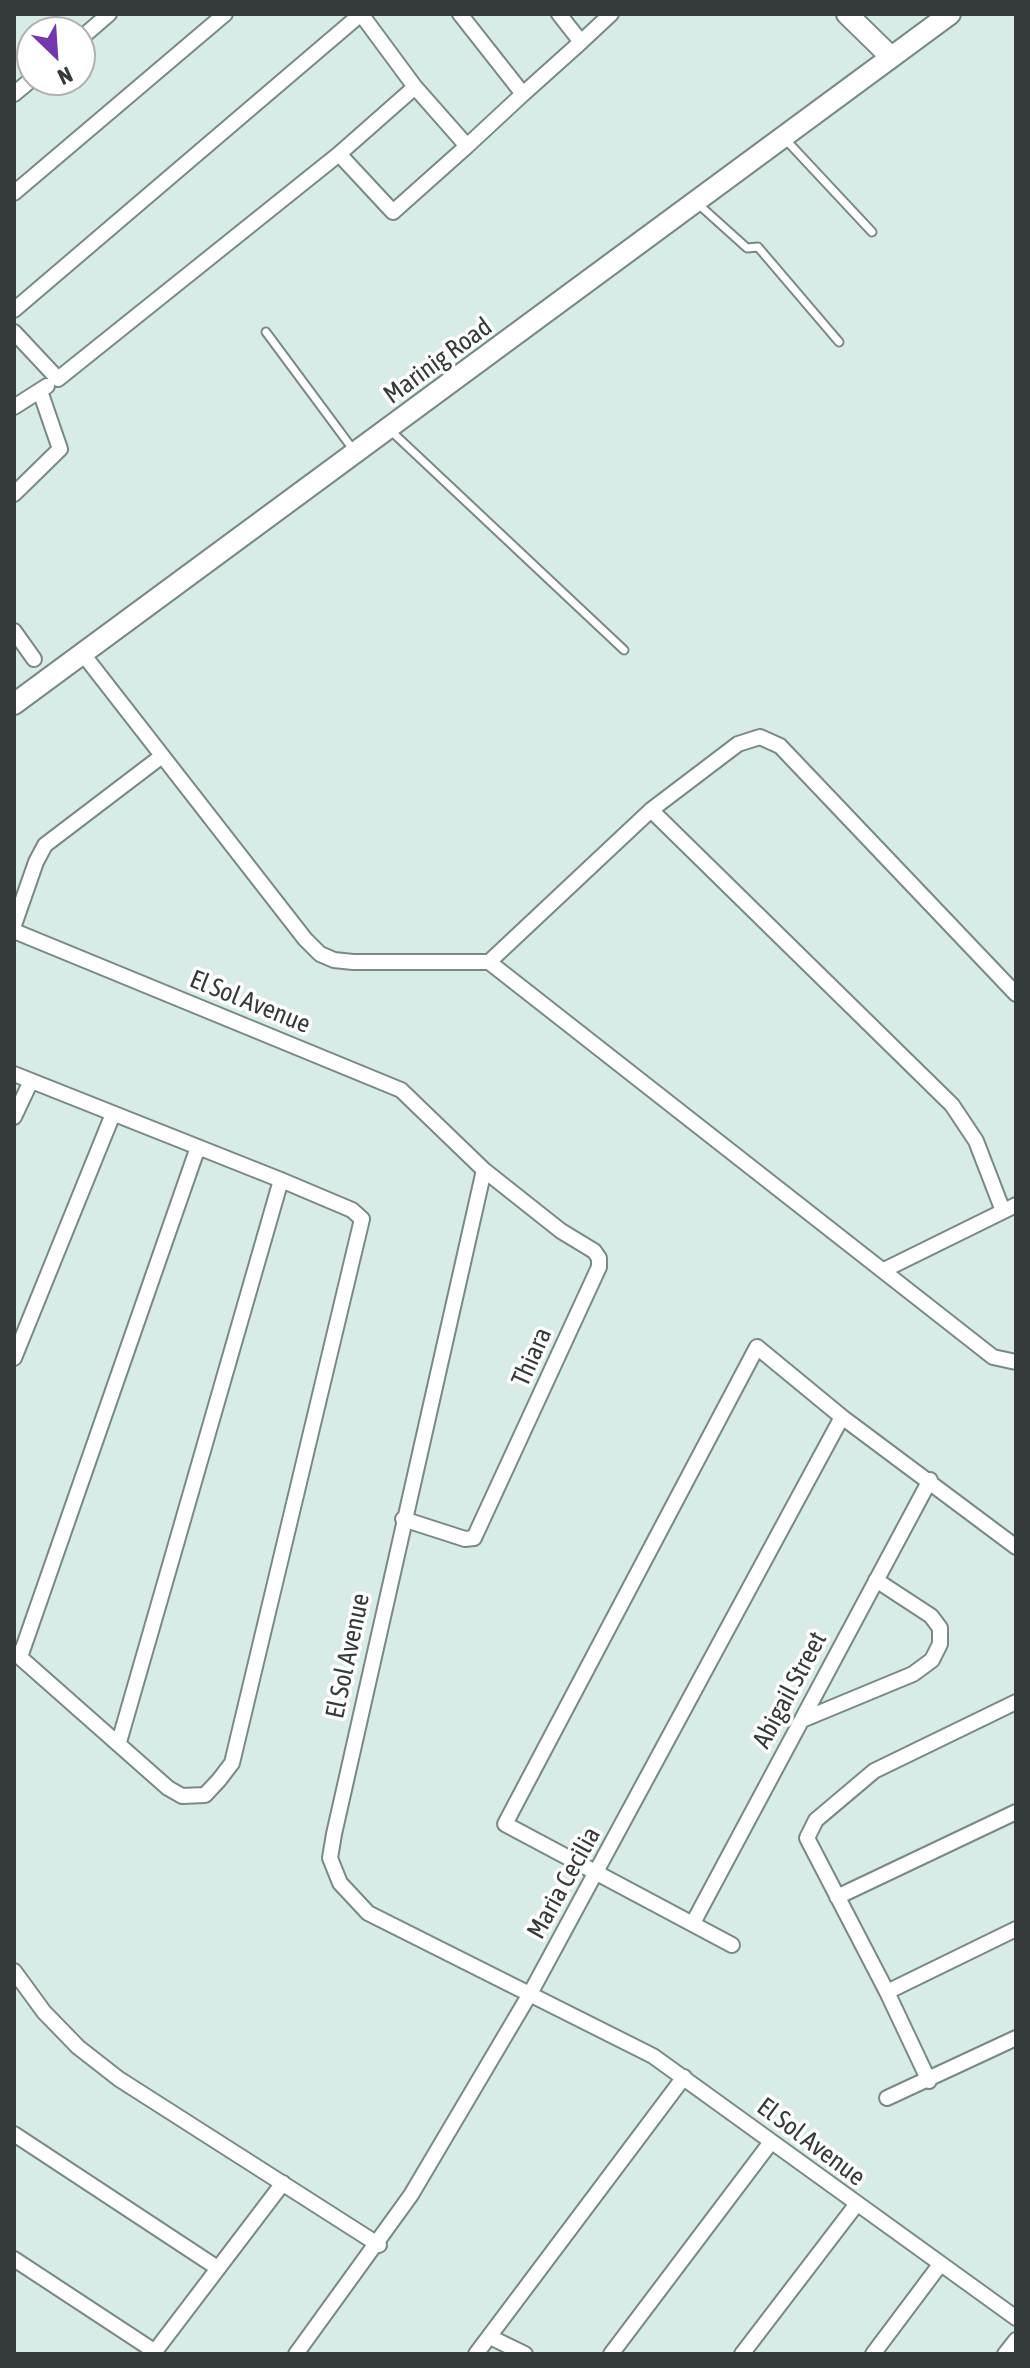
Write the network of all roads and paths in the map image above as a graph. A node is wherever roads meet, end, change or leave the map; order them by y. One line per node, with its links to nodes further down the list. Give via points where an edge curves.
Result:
1 (225, 14): 14 (street)
2 (460, 14): 10 (street)
3 (559, 14): 7 (street)
4 (611, 14): 7 (street)
5 (847, 14): 8 (street)
6 (950, 14): 8 (street, Marinig Road)
7 (581, 42): 10 (street)
8 (891, 57): 11 (street, Marinig Road)
9 (415, 87): 12 (street); 13 (street); 17 (street, via 361,14)
10 (523, 94): 12 (street)
11 (782, 137): 15 (street, Marinig Road); 16 (lane)
12 (467, 146): 13 (street, via 393,212)
13 (339, 154): 21 (street)
14 (14, 193)
15 (697, 203): 20 (lane, via 747,248 758,247); 24 (street, Marinig Road)
16 (872, 232)
17 (14, 310)
18 (14, 332): 21 (street)
19 (266, 332): 25 (lane)
20 (839, 342)
21 (58, 379): 22 (street)
22 (40, 391): 23 (street); 26 (street, via 60,449)
23 (14, 407)
24 (389, 429): 25 (street, Marinig Road); 28 (lane)
25 (356, 454): 29 (street, Marinig Road)
26 (14, 494)
27 (14, 631): 30 (street)
28 (624, 650)
29 (83, 654): 31 (street, Marinig Road); 32 (street)
30 (34, 659)
31 (14, 704)
32 (162, 756): 34 (street, via 45,845); 36 (street, via 320,954 353,962)
33 (651, 810): 36 (street); 37 (street, via 738,744 749,738 771,740); 45 (street, via 952,1105)
34 (14, 925)
35 (14, 931): 43 (street, El Sol Avenue, via 401,1090)
36 (489, 962): 46 (street)
37 (1016, 994)
38 (14, 1074): 39 (street)
39 (31, 1081): 40 (street); 41 (street)
40 (113, 1114): 42 (street); 47 (street)
41 (14, 1117)
42 (198, 1147): 44 (street); 54 (street)
43 (484, 1170): 51 (street, El Sol Avenue); 51 (street, Thiara, via 594,1251 599,1267 474,1538)
44 (281, 1180): 57 (street); 57 (street, via 362,1219 232,1763 205,1795 182,1796)
45 (1010, 1208): 46 (street)
46 (884, 1270): 48 (street, via 993,1357)
47 (14, 1358)
48 (1016, 1362)
49 (842, 1417): 50 (street); 59 (street, Maria Cecilia); 59 (street, via 757,1347 505,1824)
50 (930, 1480): 52 (street); 53 (street, Abigail Street)
51 (403, 1519): 65 (street, El Sol Avenue, via 334,1834 334,1873 368,1913)
52 (1016, 1547)
53 (876, 1580): 56 (street, Abigail Street); 56 (street, via 931,1616 940,1628 932,1660 913,1674)
54 (17, 1654): 57 (street)
55 (1016, 1702): 60 (street, via 874,1771 816,1820 807,1838)
56 (802, 1720): 61 (street, Abigail Street)
57 (119, 1742)
58 (1016, 1812): 60 (street)
59 (597, 1874): 61 (street); 65 (street, Maria Cecilia)
60 (837, 1897): 66 (street)
61 (693, 1923): 63 (street)
62 (1016, 1929): 66 (street)
63 (732, 1945)
64 (14, 1971): 73 (street, via 78,2047)
65 (531, 1992): 68 (street, El Sol Avenue); 75 (street, Maria Cecilia)
66 (887, 1992): 69 (street)
67 (1016, 2038): 69 (street)
68 (684, 2077): 72 (street, El Sol Avenue); 80 (street)
69 (929, 2081): 70 (street)
70 (887, 2098)
71 (14, 2134): 78 (street)
72 (771, 2142): 74 (street, El Sol Avenue); 86 (street)
73 (283, 2183): 75 (street); 78 (street)
74 (856, 2205): 77 (street, El Sol Avenue); 87 (street)
75 (379, 2245): 83 (street, Maria Cecilia)
76 (14, 2259): 82 (street)
77 (939, 2266): 79 (street, El Sol Avenue); 88 (street)
78 (216, 2267): 82 (street)
79 (1016, 2318)
80 (490, 2337): 84 (street); 85 (street)
81 (1016, 2340): 89 (street)
82 (154, 2353)
83 (296, 2354)
84 (476, 2354)
85 (525, 2354)
86 (611, 2354)
87 (742, 2354)
88 (873, 2354)
89 (1005, 2354)

